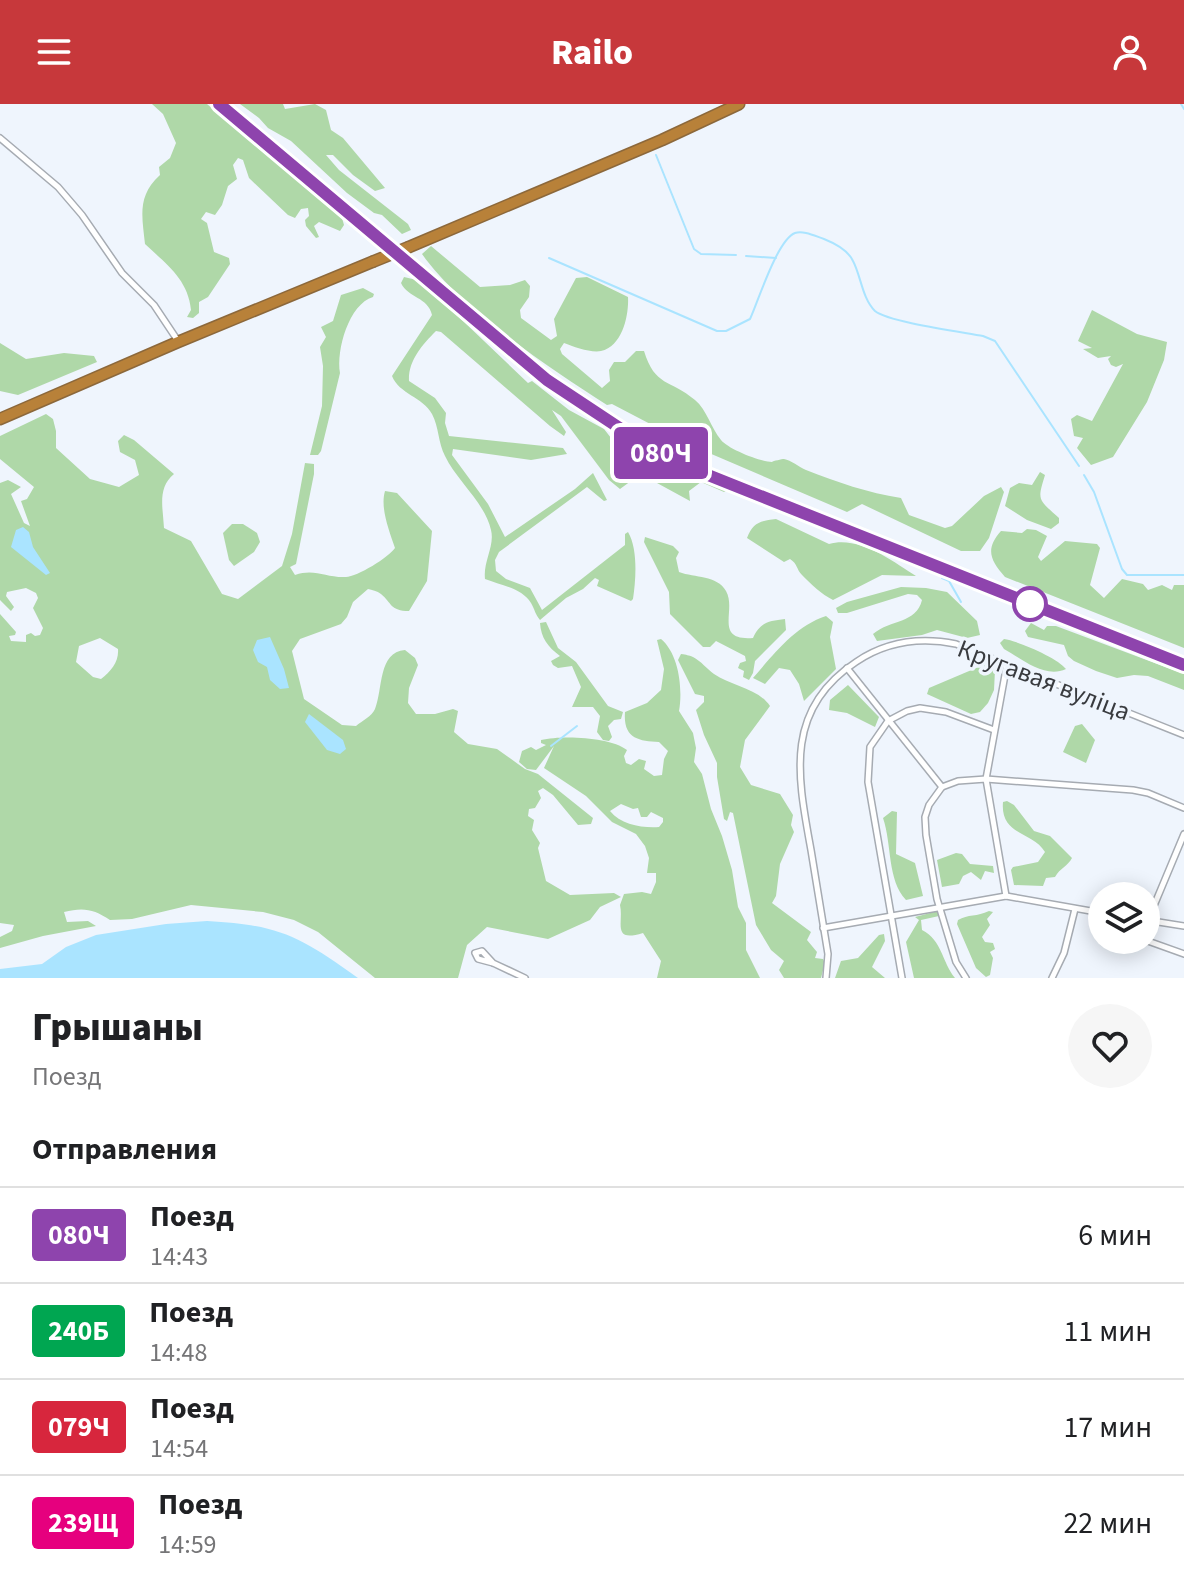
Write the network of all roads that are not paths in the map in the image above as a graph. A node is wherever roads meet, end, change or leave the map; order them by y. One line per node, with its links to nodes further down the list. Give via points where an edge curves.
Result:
1 (739, 104): 3 (highway, bridge)
2 (0, 138): 3 (street, via 58,187)
3 (178, 342): 4 (highway)
4 (0, 419)
5 (1007, 664): 6 (street, Кругавая вуліца, via 956,644 918,640 884,648); 8 (street); 9 (street, Кругавая вуліца)
6 (847, 668): 7 (street); 22 (street, Кругавая вуліца, via 811,713 800,751 802,804)
7 (888, 721): 8 (street, via 929,708); 11 (street); 19 (street, via 870,747 867,773)
8 (994, 730): 10 (street)
9 (1184, 735)
10 (986, 779): 11 (street); 12 (street, via 1141,791); 15 (street)
11 (942, 787): 16 (street, via 925,817)
12 (1184, 808)
13 (1184, 834): 14 (street)
14 (1160, 890)
15 (1006, 896): 16 (street); 17 (street)
16 (939, 907): 19 (street); 29 (street)
17 (1075, 909): 18 (street); 30 (street)
18 (1088, 911)
19 (890, 916): 22 (street); 28 (street)
20 (1160, 922): 21 (street)
21 (1184, 926)
22 (823, 928): 27 (street, Кругавая вуліца)
23 (1160, 945): 24 (street)
24 (1184, 954)
25 (493, 963): 26 (street)
26 (525, 978)
27 (826, 978)
28 (902, 978)
29 (966, 978)
30 (1052, 978)

